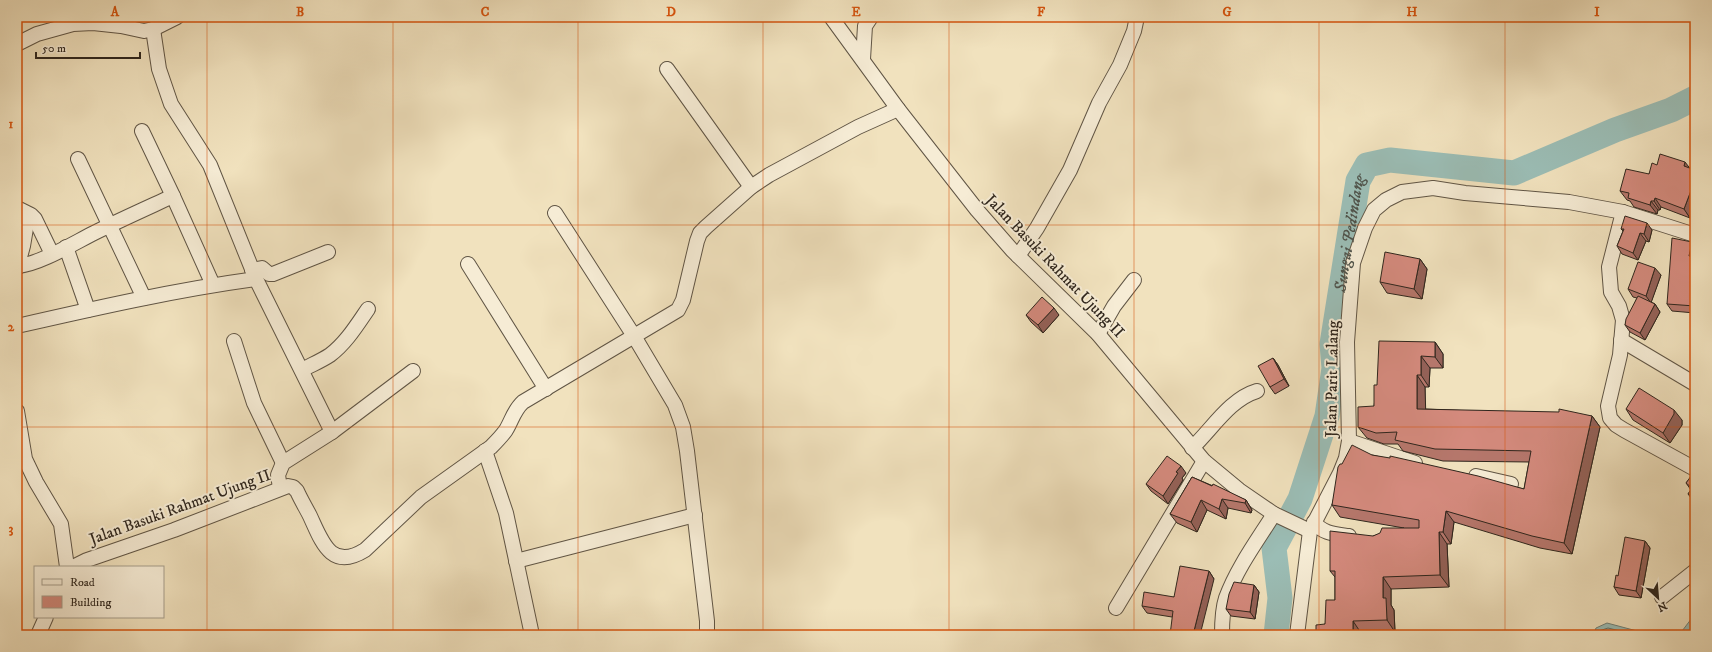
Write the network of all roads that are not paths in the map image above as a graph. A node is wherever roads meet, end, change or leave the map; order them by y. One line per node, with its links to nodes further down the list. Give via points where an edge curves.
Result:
1 (177, 17): 5 (street)
2 (831, 17): 7 (street)
3 (871, 17): 7 (street, via 865,26)
4 (1137, 17): 23 (street, via 1120,65 1099,103 1070,170)
5 (153, 29): 6 (street, via 144,31 93,23 73,24 37,34); 26 (street, via 159,69 171,104 210,165)
6 (17, 44)
7 (863, 59): 9 (street)
8 (667, 69): 12 (street)
9 (898, 109): 12 (street, Jalan Basuki Rahmat Ujung II, via 851,131); 23 (street, Jalan Basuki Rahmat Ujung II, via 972,204)
10 (142, 131): 13 (street)
11 (78, 159): 17 (street)
12 (751, 187): 34 (street, Jalan Basuki Rahmat Ujung II, via 700,233 683,300 678,310)
13 (173, 196): 17 (street); 28 (street)
14 (17, 208): 18 (street); 22 (street, via 35,219)
15 (1623, 212): 19 (street, Jalan Parit Lalang); 36 (street, via 1608,267 1611,292 1622,313); 44 (street, Jalan Parit Lalang, via 1570,202 1433,188 1402,192 1374,210 1353,263 1347,342)
16 (555, 213): 34 (street)
17 (110, 225): 20 (street); 29 (street)
18 (21, 226): 25 (street, via 23,246)
19 (1695, 235)
20 (66, 247): 22 (street); 31 (street)
21 (328, 252): 26 (street, via 274,274 262,268)
22 (52, 254): 25 (street)
23 (1018, 256): 33 (street, Jalan Basuki Rahmat Ujung II)
24 (468, 264): 40 (street)
25 (17, 267)
26 (254, 274): 28 (street); 37 (street)
27 (1134, 280): 33 (street, via 1114,306)
28 (212, 284): 29 (street)
29 (144, 298): 31 (street)
30 (368, 309): 37 (street, via 336,350)
31 (88, 310): 32 (street)
32 (17, 326)
33 (1098, 334): 45 (street, Jalan Basuki Rahmat Ujung II)
34 (634, 336): 40 (street, Jalan Basuki Rahmat Ujung II); 54 (street, via 675,405 683,427)
35 (234, 340): 48 (street, via 254,403)
36 (1621, 340): 39 (street); 50 (street, via 1608,406 1610,418 1624,430)
37 (302, 370): 43 (street)
38 (413, 371): 43 (street)
39 (1695, 384)
40 (546, 389): 46 (street, Jalan Basuki Rahmat Ujung II, via 518,407 501,437)
41 (1257, 391): 45 (street, via 1238,401)
42 (17, 411): 59 (street, via 24,459 60,524)
43 (332, 432): 48 (street)
44 (1349, 441): 49 (street, via 1408,462); 56 (street, Jalan Parit Lalang, via 1340,473)
45 (1192, 448): 47 (street, Jalan Basuki Rahmat Ujung II)
46 (485, 451): 53 (street, Jalan Basuki Rahmat Ujung II, via 421,497 365,550 352,556 337,555 328,551 295,489 288,486); 58 (street, via 506,513)
47 (1204, 461): 55 (street, Jalan Basuki Rahmat Ujung II, via 1239,490); 63 (street)
48 (283, 463): 53 (street, via 278,475)
49 (1430, 466)
50 (1695, 469)
51 (1466, 474): 52 (street)
52 (1511, 484)
53 (280, 488): 60 (street, Jalan Basuki Rahmat Ujung II)
54 (695, 515): 58 (street); 67 (street)
55 (1276, 515): 56 (street, Jalan Basuki Rahmat Ujung II); 68 (street, via 1235,579 1226,599)
56 (1312, 526): 57 (street, Jalan Basuki Rahmat Ujung II, via 1327,533); 69 (street, Jalan Parit Lalang)
57 (1359, 536)
58 (516, 561): 66 (street)
59 (67, 566)
60 (75, 566)
61 (1695, 571): 62 (street)
62 (1662, 597)
63 (1116, 608)
64 (46, 618): 65 (street)
65 (38, 635)
66 (532, 635)
67 (707, 635)
68 (1222, 635)
69 (1297, 635)

